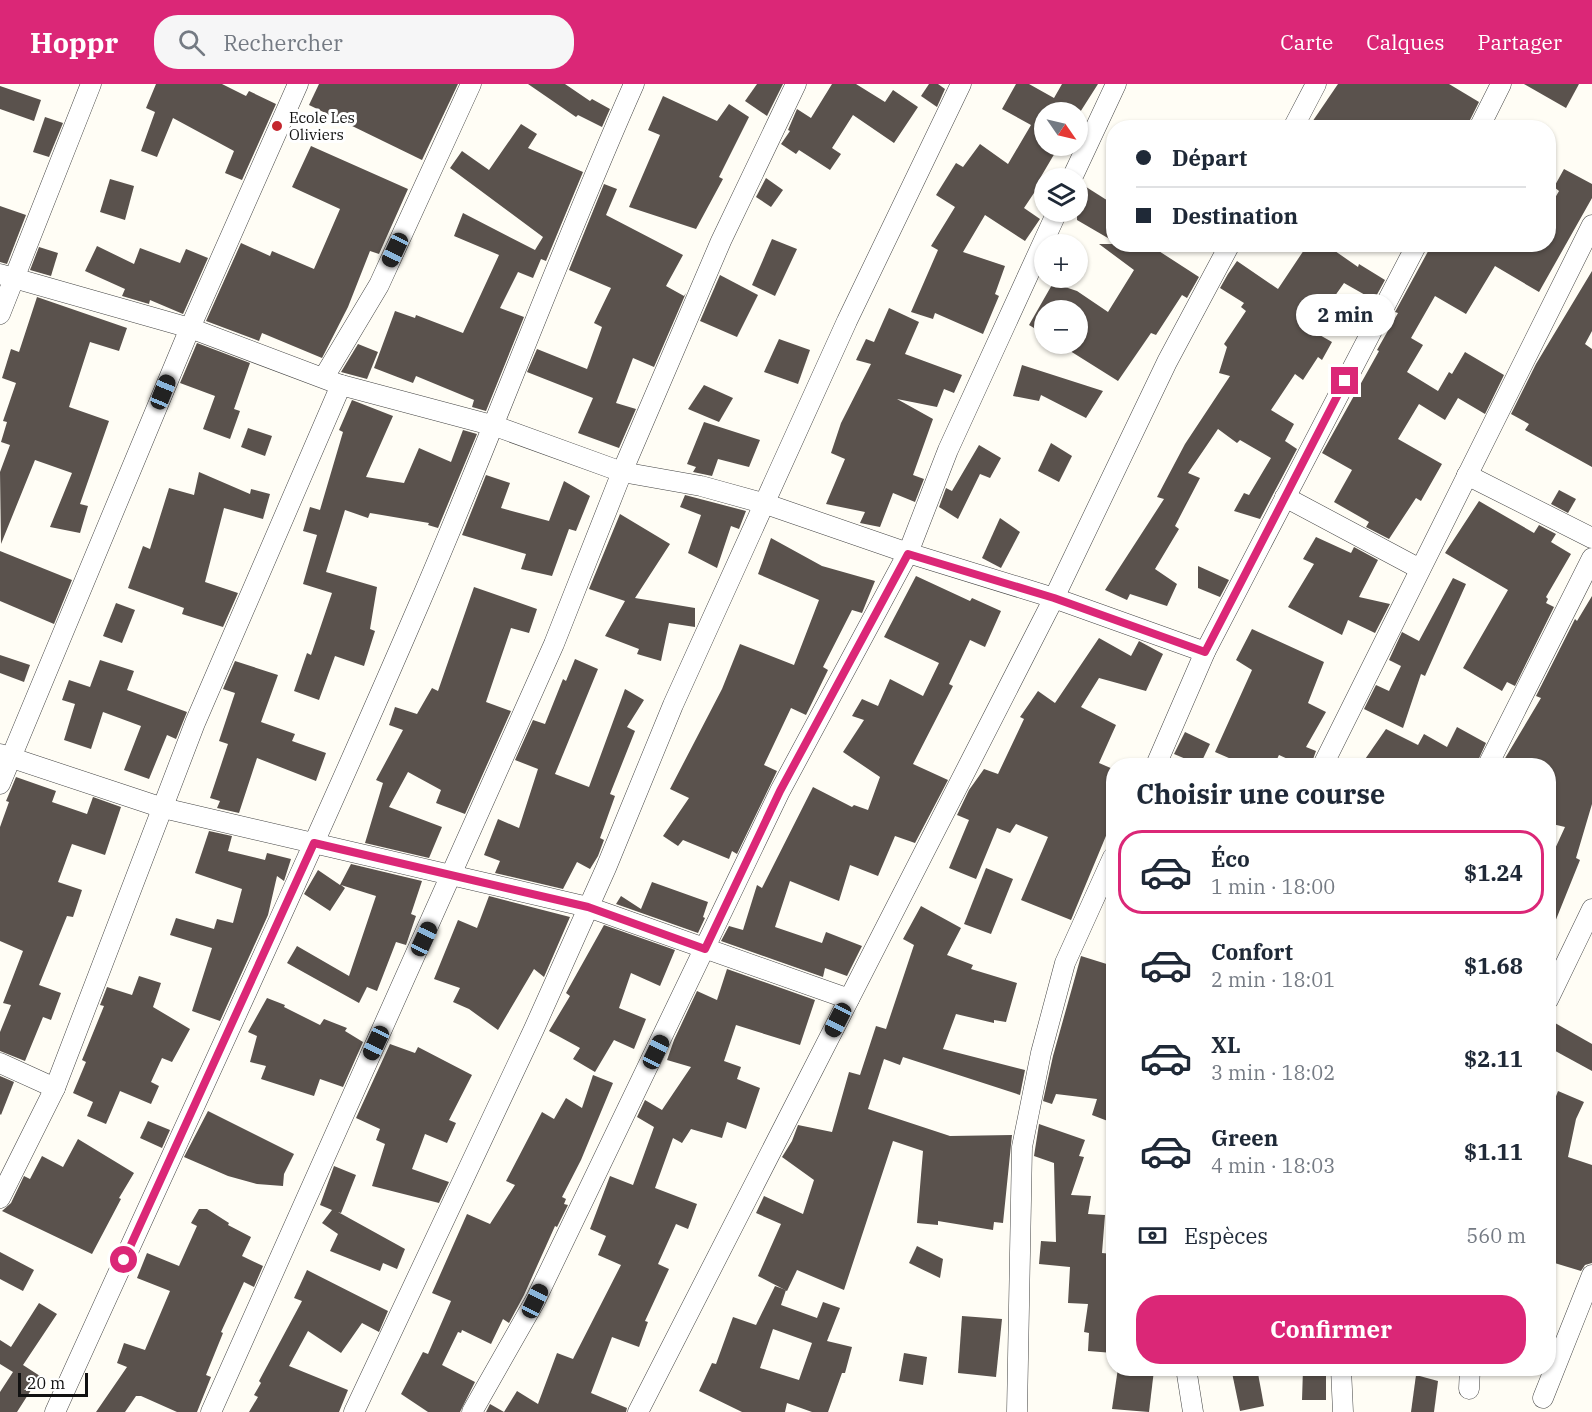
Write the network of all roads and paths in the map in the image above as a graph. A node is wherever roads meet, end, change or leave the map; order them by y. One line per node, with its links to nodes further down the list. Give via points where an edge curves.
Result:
1 (91, 84): 17 (street)
2 (298, 84): 19 (street)
3 (471, 84): 20 (street)
4 (634, 84): 21 (street, via 586,194)
5 (796, 84): 22 (street, via 721,241)
6 (961, 84): 25 (street, via 847,321)
7 (1116, 84): 12 (street)
8 (1316, 84): 10 (street)
9 (1501, 84): 11 (street)
10 (1297, 120)
11 (1483, 120)
12 (1077, 168)
13 (1052, 222): 27 (street, via 948,450)
14 (1592, 225): 23 (street)
15 (1226, 252): 30 (street, via 1167,362)
16 (1413, 252): 24 (street)
17 (8, 276): 18 (street); 19 (street)
18 (0, 314)
19 (190, 328): 20 (street); 32 (street)
20 (333, 381): 21 (street); 37 (street)
21 (495, 426): 22 (street); 38 (street)
22 (622, 472): 25 (street, via 701,486); 40 (street, via 554,644)
23 (1467, 475): 26 (street); 29 (street)
24 (1285, 497): 29 (street); 31 (street)
25 (766, 504): 27 (street); 41 (street)
26 (1592, 538)
27 (908, 554): 30 (street); 43 (street, via 780,791)
28 (1592, 558): 35 (street)
29 (1420, 569): 34 (street)
30 (1054, 598): 31 (street); 45 (street)
31 (1205, 652): 33 (street)
32 (5, 756): 36 (street); 37 (street)
33 (1159, 758)
34 (1326, 758)
35 (1492, 758)
36 (0, 783)
37 (163, 808): 38 (street); 47 (street)
38 (314, 843): 40 (street); 57 (street)
39 (1106, 872): 62 (street, via 1065,963 1022,1147)
40 (452, 877): 41 (street); 58 (street)
41 (588, 907): 43 (street); 59 (street)
42 (1592, 909): 44 (street)
43 (705, 949): 45 (street); 60 (street, via 535,1301)
44 (1556, 983)
45 (849, 999): 61 (street)
46 (0, 1063): 47 (street)
47 (55, 1088): 48 (street)
48 (0, 1198)
49 (1592, 1275): 50 (street)
50 (1556, 1365)
51 (1187, 1376): 63 (street)
52 (1341, 1376): 64 (street)
53 (1470, 1376): 55 (street)
54 (1552, 1376): 56 (street)
55 (1469, 1389)
56 (1543, 1398)
57 (55, 1412)
58 (211, 1412)
59 (354, 1412)
60 (472, 1412)
61 (638, 1412)
62 (1017, 1412)
63 (1193, 1412)
64 (1343, 1412)

